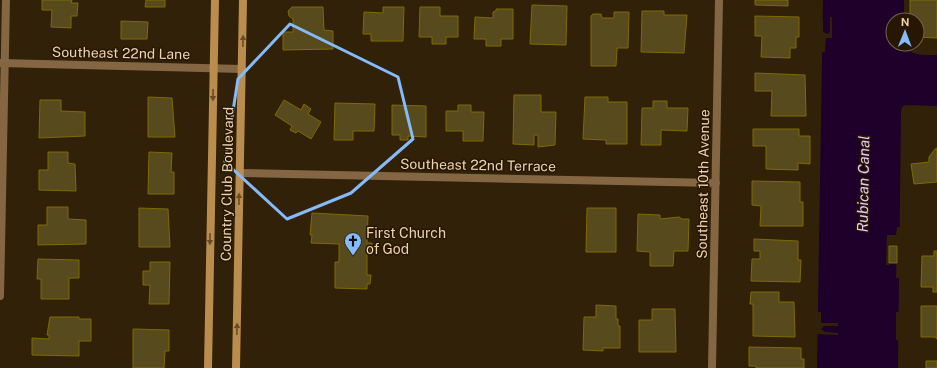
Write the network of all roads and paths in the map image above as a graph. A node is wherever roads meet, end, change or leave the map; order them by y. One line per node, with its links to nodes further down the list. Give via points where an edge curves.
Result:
1 (6, 0): 5 (street)
2 (215, 0): 6 (main road, Country Club Boulevard)
3 (243, 0): 7 (main road, Country Club Boulevard, one-way to 3)
4 (719, 0): 9 (street, Southeast 10th Avenue)
5 (2, 63): 6 (street, Southeast 22nd Lane); 10 (street)
6 (214, 68): 7 (street, Southeast 22nd Lane); 11 (main road, Country Club Boulevard, one-way to 11)
7 (242, 69): 8 (main road, Country Club Boulevard)
8 (240, 173): 9 (street, Southeast 22nd Terrace); 12 (main road, Country Club Boulevard, one-way to 8)
9 (716, 182): 13 (street, Southeast 10th Avenue)
10 (0, 296)
11 (208, 368)
12 (236, 368)
13 (712, 368)

